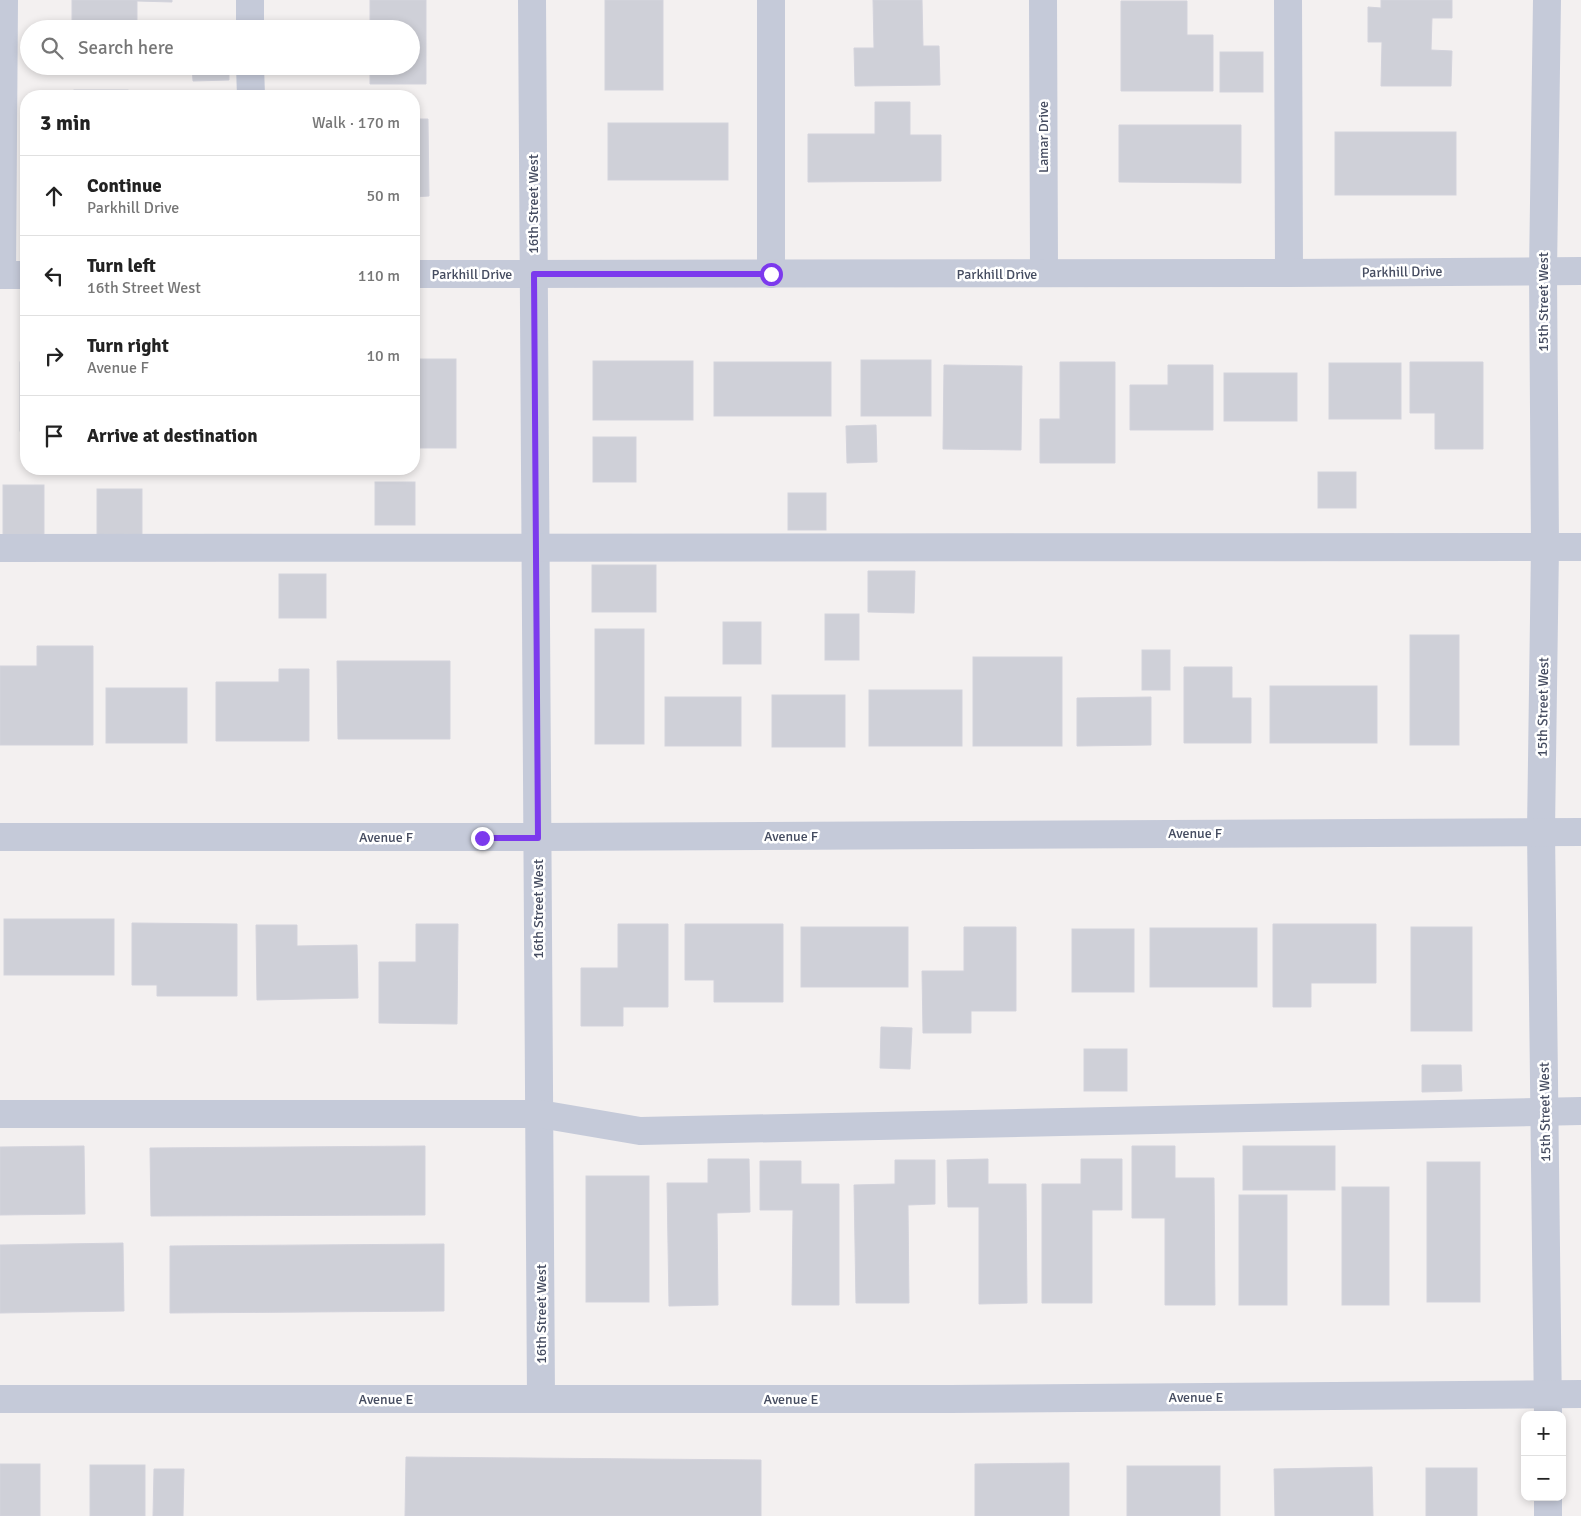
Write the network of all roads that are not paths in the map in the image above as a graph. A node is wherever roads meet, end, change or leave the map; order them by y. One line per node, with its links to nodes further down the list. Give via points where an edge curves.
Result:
1 (4, 0): 18 (street)
2 (250, 0): 8 (street)
3 (532, 0): 14 (street, 16th Street West)
4 (771, 0): 15 (street)
5 (1043, 0): 16 (street, Lamar Drive)
6 (1288, 0): 17 (street)
7 (1547, 0): 11 (street, 15th Street West)
8 (250, 20)
9 (250, 75): 10 (street)
10 (251, 90)
11 (1542, 271): 12 (street, Parkhill Drive); 17 (street, Parkhill Drive); 19 (street, 15th Street West)
12 (1581, 272)
13 (420, 274): 14 (street, Parkhill Drive)
14 (534, 274): 15 (street, Parkhill Drive); 22 (street, 16th Street West)
15 (771, 274): 16 (street, Parkhill Drive)
16 (1044, 274): 17 (street, Parkhill Drive)
17 (1289, 274)
18 (9, 275)
19 (1545, 547): 20 (street); 22 (street); 23 (street, 15th Street West)
20 (1581, 547)
21 (0, 548): 22 (street)
22 (536, 548): 26 (street, 16th Street West)
23 (1541, 831): 24 (street, Avenue F); 26 (street, Avenue F); 27 (street, 15th Street West)
24 (1581, 832)
25 (0, 837): 26 (street, Avenue F)
26 (538, 838): 30 (street, 16th Street West)
27 (1545, 1111): 28 (street); 30 (street, via 640,1131); 34 (street, 15th Street West)
28 (1581, 1111)
29 (0, 1114): 30 (street)
30 (540, 1114): 33 (street, 16th Street West)
31 (1581, 1394): 34 (street, Avenue E)
32 (0, 1399): 33 (street, Avenue E)
33 (541, 1399): 34 (street, Avenue E)
34 (1548, 1404)
35 (1548, 1501): 36 (street)
36 (1548, 1516)

